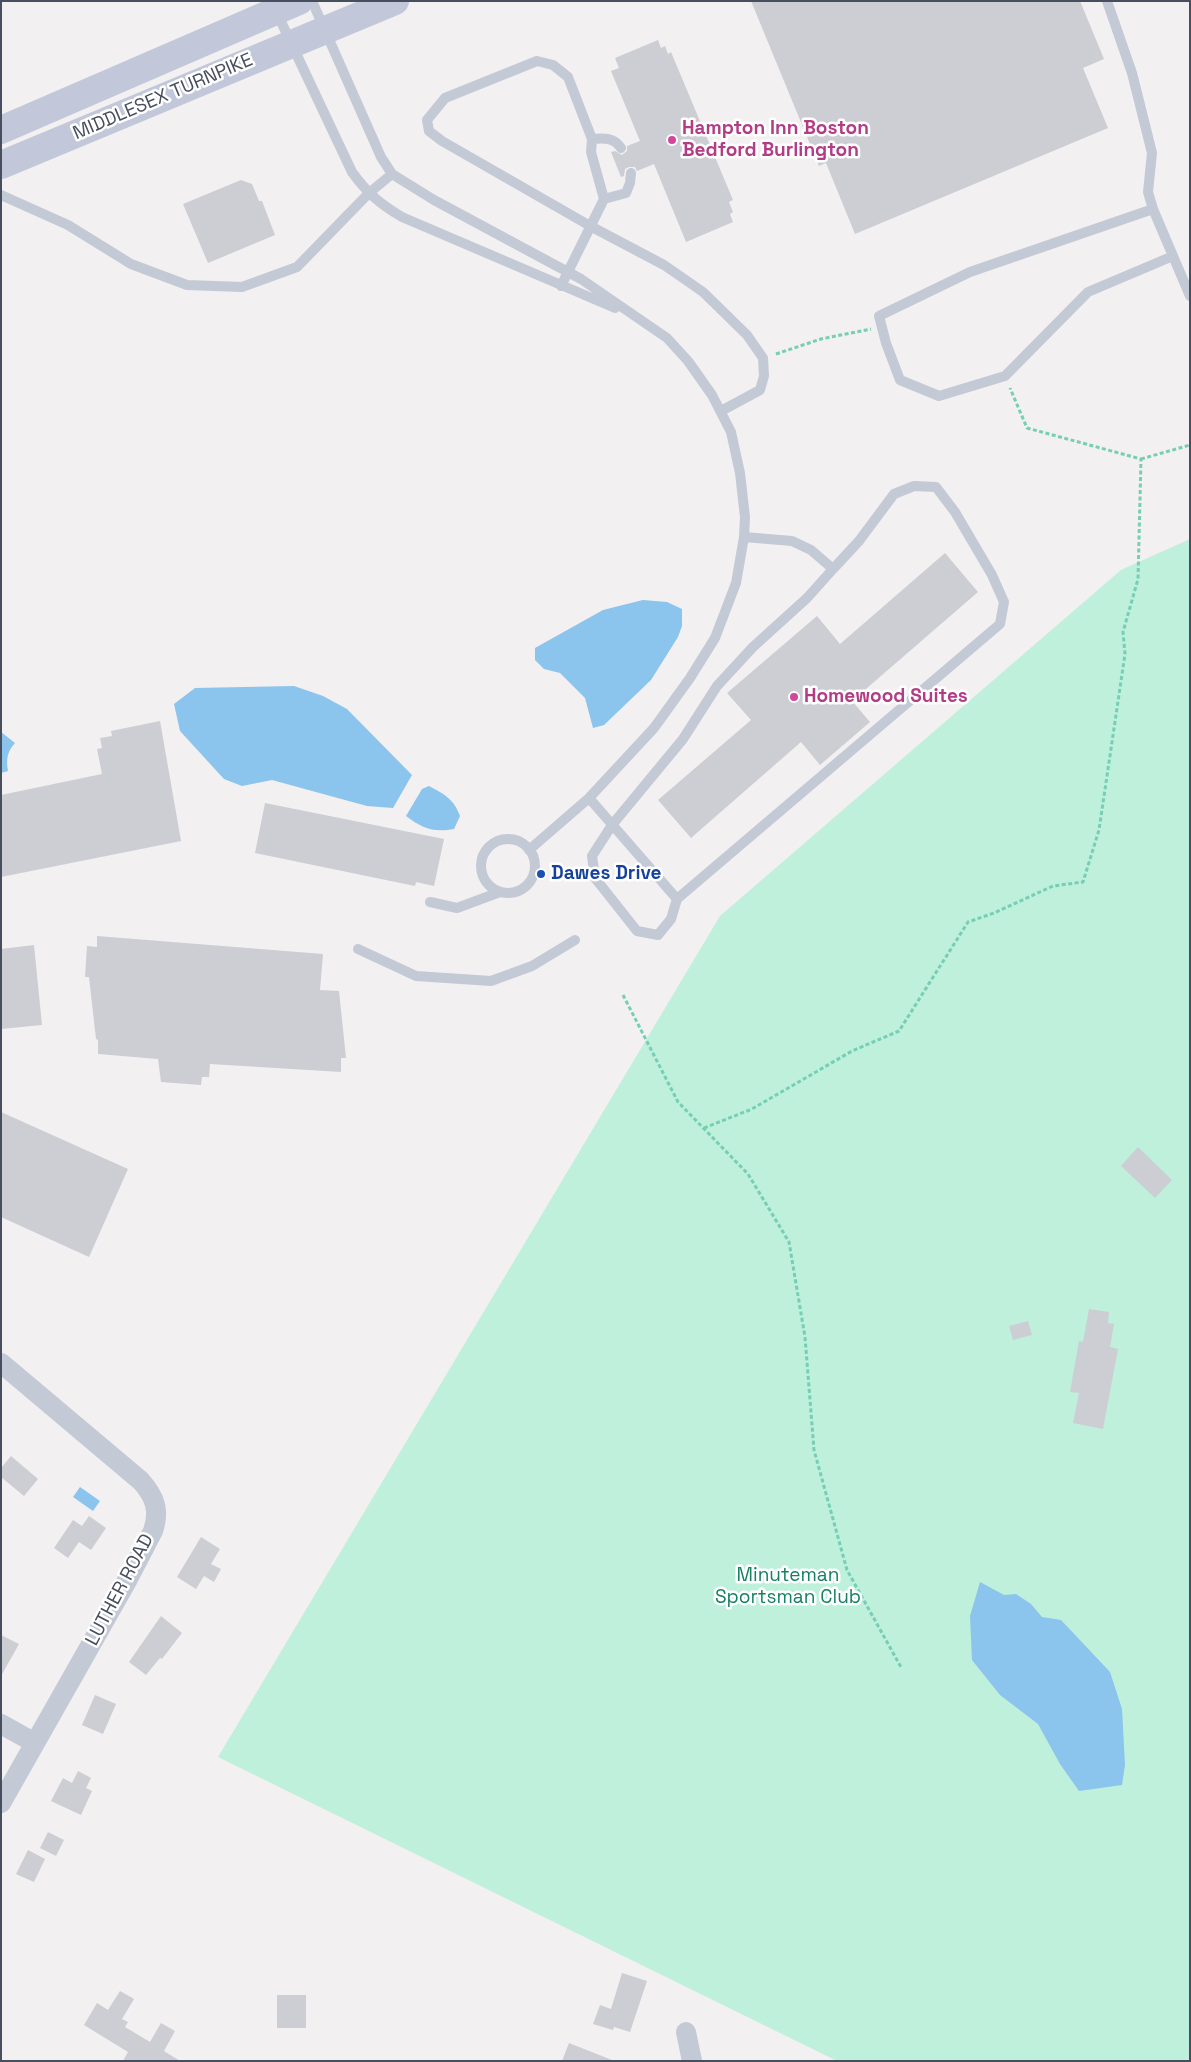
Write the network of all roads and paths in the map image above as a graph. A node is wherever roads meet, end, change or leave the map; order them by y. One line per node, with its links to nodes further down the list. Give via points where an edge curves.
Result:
1 (312, 1): 5 (lane)
2 (395, 1): 5 (main road, MIDDLESEX TURNPIKE)
3 (1107, 1): 16 (lane, via 1132,73 1152,153 1148,192)
4 (282, 5): 6 (lane); 7 (main road, MIDDLESEX TURNPIKE)
5 (326, 31): 6 (main road, MIDDLESEX TURNPIKE); 12 (lane, via 381,157)
6 (290, 44): 10 (main road, MIDDLESEX TURNPIKE); 13 (lane, via 349,165)
7 (1, 130)
8 (592, 139): 9 (lane, via 612,139); 15 (lane, via 591,152); 17 (lane, via 568,77 553,65 537,61 445,98 427,120 429,131 442,141)
9 (621, 148)
10 (1, 165)
11 (631, 173): 15 (lane, via 626,192)
12 (392, 174): 13 (lane); 19 (lane)
13 (369, 193): 14 (lane, via 297,267 242,287 187,286 131,264 68,225); 20 (lane, via 380,204 402,216)
14 (1, 195)
15 (604, 200): 17 (lane)
16 (1153, 209): 18 (lane); 23 (lane, via 970,272 879,316)
17 (592, 226): 19 (lane); 24 (lane, via 664,264 702,292 747,335)
18 (1173, 256): 21 (lane); 25 (lane, via 1088,292)
19 (568, 272): 20 (lane); 22 (lane)
20 (561, 286): 22 (lane)
21 (1190, 296)
22 (635, 316): 26 (lane, via 667,338 688,361)
23 (881, 327): 24 (path, via 820,339); 25 (lane, via 900,380 939,396)
24 (763, 358): 26 (lane, via 764,376 760,390)
25 (1005, 376): 28 (path, via 1027,428)
26 (720, 411): 29 (lane, via 731,432 740,473)
27 (1190, 445): 28 (path)
28 (1141, 460): 40 (path, via 1138,579 1122,632 1125,654 1099,830 1084,882 1053,886 968,922 899,1031 852,1051 752,1109)
29 (744, 537): 30 (lane, via 792,541 811,550); 31 (lane, via 736,583 715,638 654,728)
30 (833, 569): 32 (lane, via 717,686 684,739); 35 (lane, via 859,541 894,494 914,486 936,487 955,512 992,575 1004,602 1000,624)
31 (589, 798): 32 (lane); 33 (lane)
32 (612, 825): 35 (lane); 35 (lane, via 592,856 595,878 638,931 658,935 672,918)
33 (529, 850): 34 (lane, via 534,862 533,874 527,884 510,893); 34 (lane, via 520,842 507,839 495,842 485,851 481,863 482,876)
34 (500, 892): 36 (lane, via 457,908)
35 (677, 899)
36 (430, 902)
37 (575, 940): 38 (lane, via 532,966 491,981 416,976)
38 (358, 950)
39 (623, 995): 40 (path, via 678,1102)
40 (704, 1128): 42 (path, via 748,1174 789,1242 805,1337 814,1450 847,1570)
41 (1, 1363): 44 (street, LUTHER ROAD, via 141,1481 152,1494 156,1509 153,1531)
42 (902, 1670)
43 (1, 1724): 44 (street)
44 (35, 1743): 45 (street, LUTHER ROAD)
45 (1, 1803)
46 (686, 2032): 47 (street)
47 (692, 2061)

